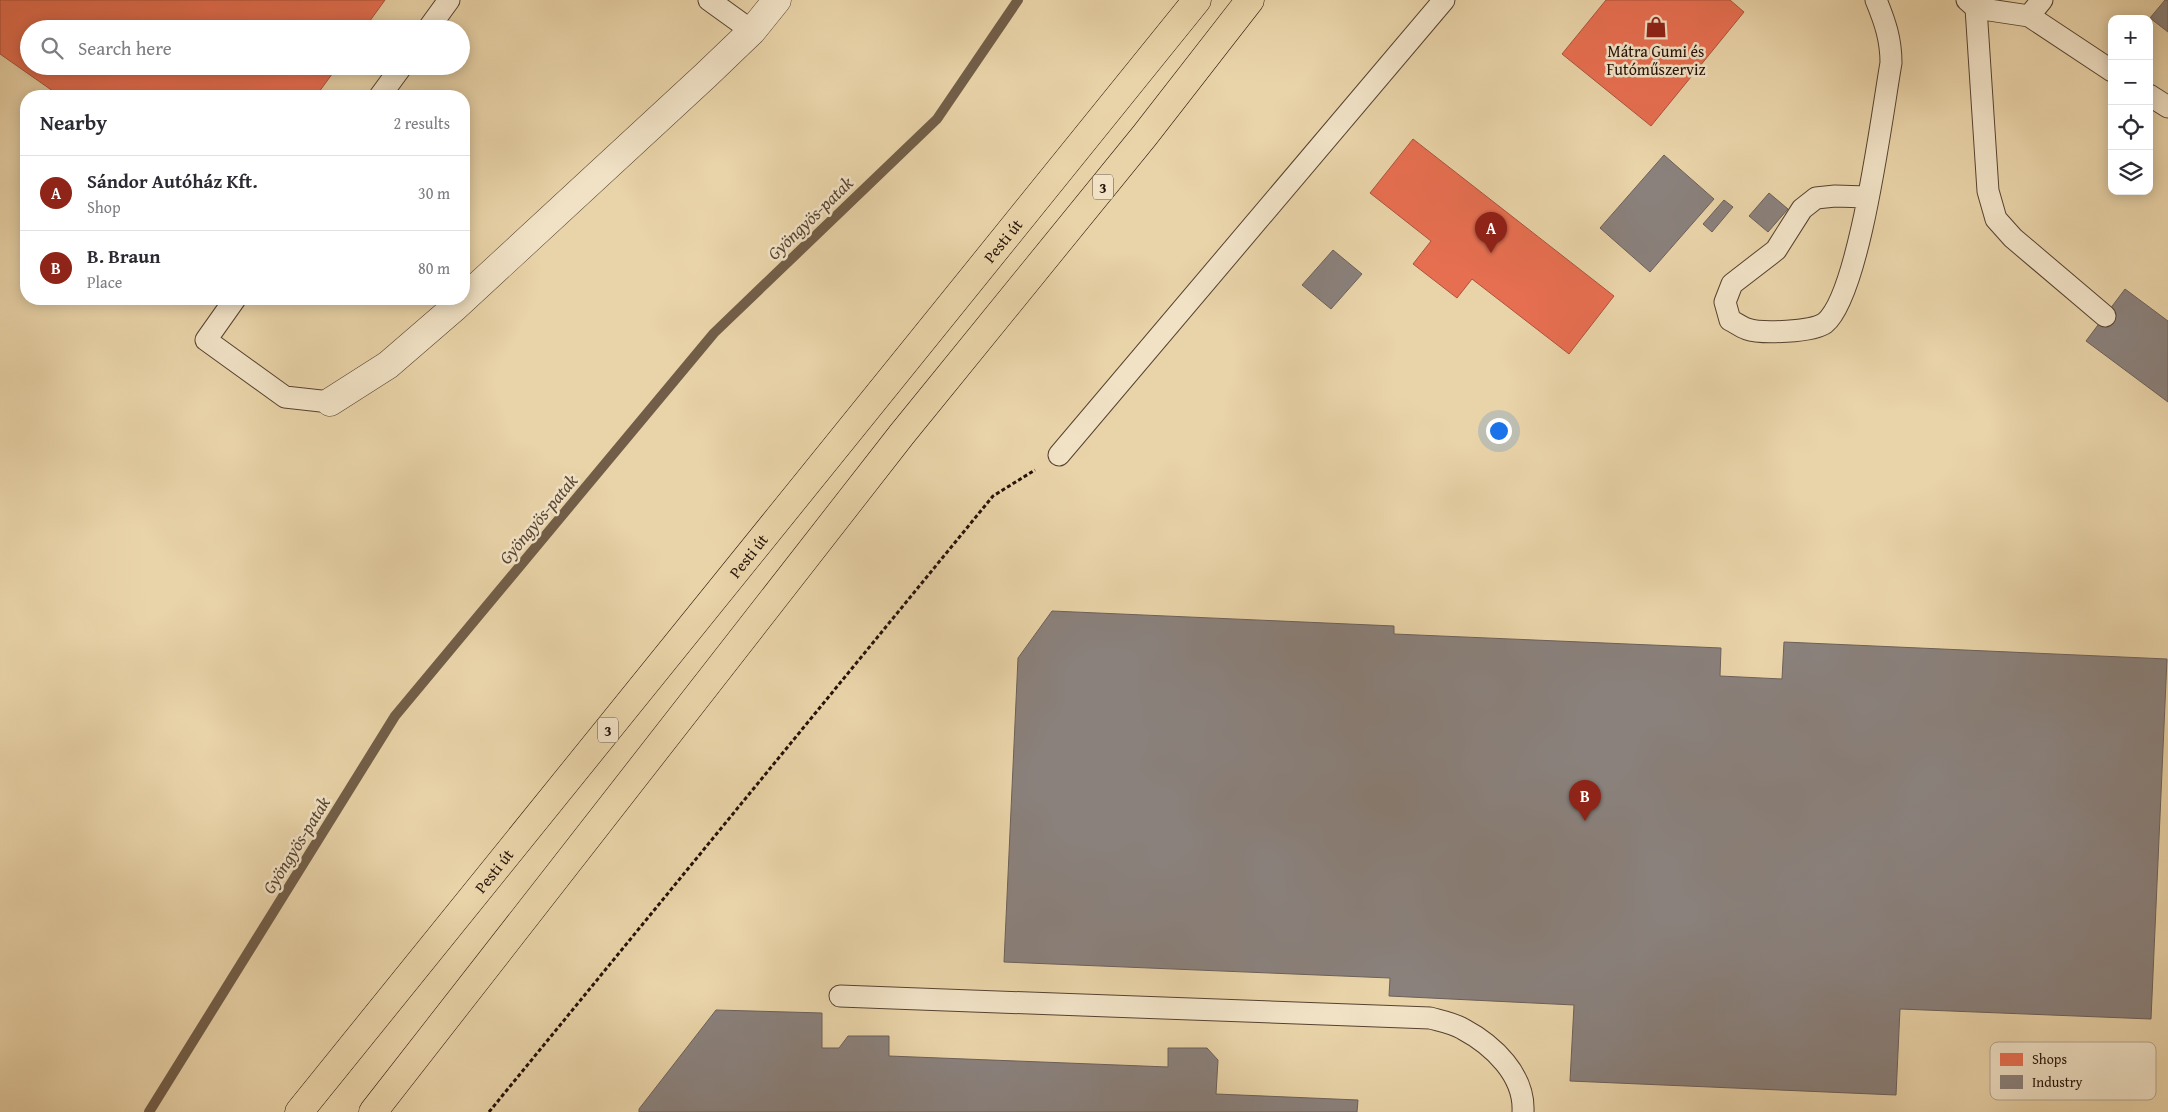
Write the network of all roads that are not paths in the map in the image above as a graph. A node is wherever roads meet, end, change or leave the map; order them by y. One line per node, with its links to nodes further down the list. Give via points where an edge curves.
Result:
1 (449, 0): 11 (lane)
2 (709, 0): 12 (lane)
3 (778, 0): 12 (street)
4 (1183, 0): 13 (lane)
5 (1197, 0): 13 (main road, Pesti út / 3)
6 (1250, 0): 28 (main road, 3, via 1145,135 902,434)
7 (1444, 0): 25 (lane)
8 (1876, 0): 19 (lane, via 1891,42)
9 (1971, 4): 10 (lane); 23 (lane, via 1988,191 1996,219)
10 (2035, 8): 14 (lane)
11 (435, 20)
12 (752, 31): 20 (street)
13 (1172, 32): 27 (main road, Pesti út / 3)
14 (2108, 68)
15 (395, 75): 16 (lane)
16 (384, 90)
17 (2153, 98): 18 (lane)
18 (2168, 107)
19 (1867, 197): 19 (lane, via 1816,198 1802,209 1776,250 1732,284 1725,302 1730,320 1748,330 1802,331 1825,323 1840,303 1857,252)
20 (470, 293)
21 (231, 305): 24 (lane, via 206,340 285,397)
22 (457, 305): 24 (street, via 388,365)
23 (2105, 316)
24 (330, 402)
25 (1059, 455)
26 (840, 996): 29 (lane, via 1430,1018 1461,1027 1488,1044 1513,1071 1524,1105)
27 (299, 1112)
28 (373, 1112)
29 (1523, 1112)

